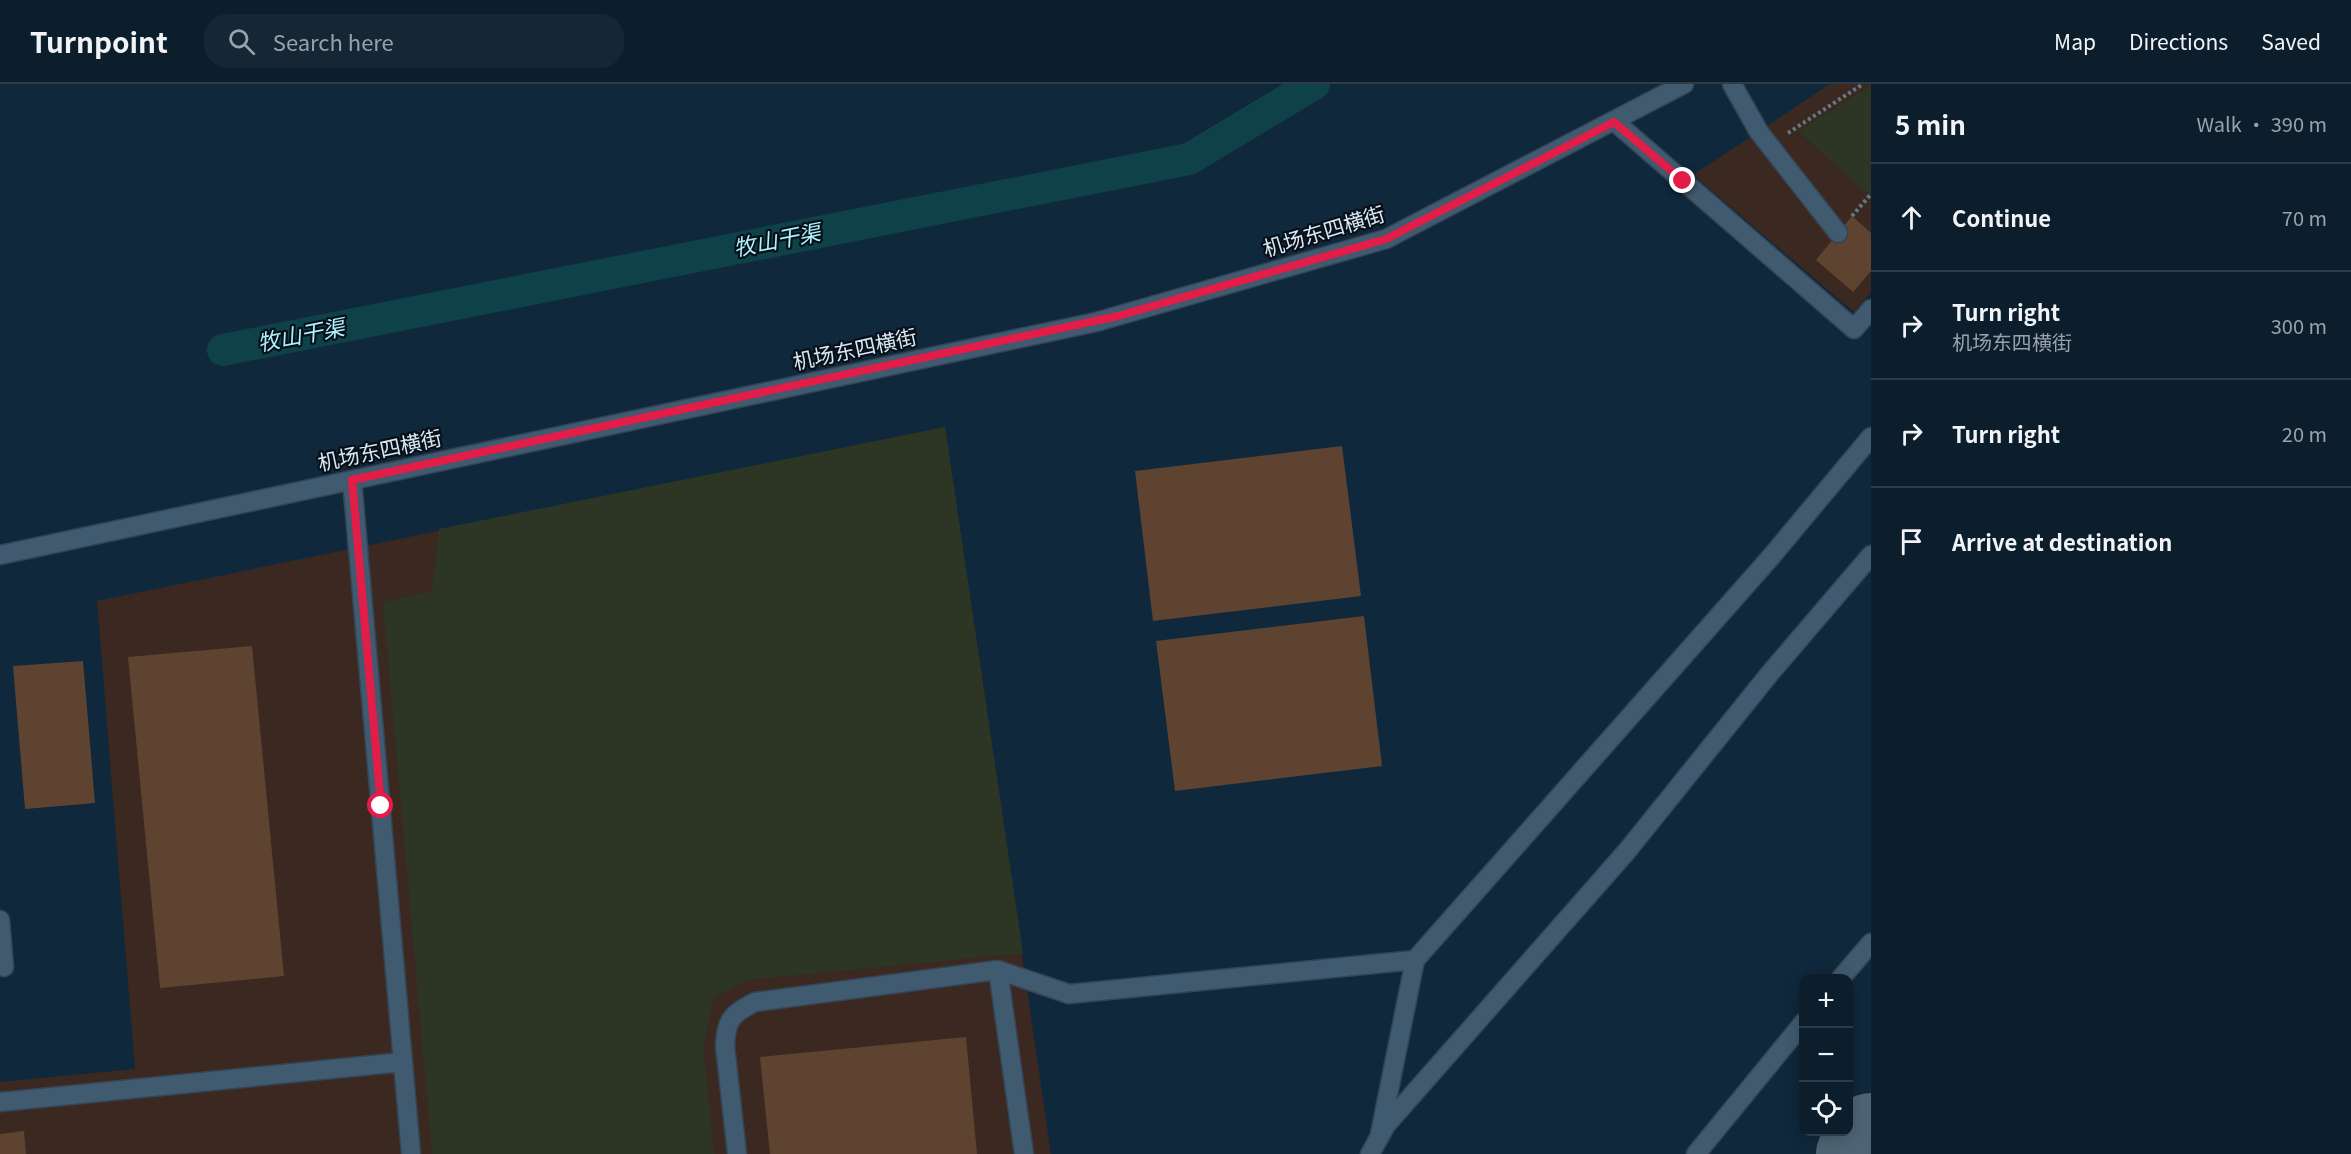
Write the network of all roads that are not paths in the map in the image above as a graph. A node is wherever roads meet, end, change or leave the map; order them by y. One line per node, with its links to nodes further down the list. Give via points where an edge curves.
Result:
1 (1684, 84): 3 (street, 机场东四横街)
2 (1732, 84): 4 (street, via 1759,132)
3 (1614, 122): 5 (street, via 1854,329); 7 (street, 机场东四横街, via 1386,239 1129,313)
4 (1838, 233)
5 (1871, 309)
6 (1871, 437): 12 (street, via 1770,558)
7 (352, 480): 8 (street, 机场东四横街); 17 (street)
8 (0, 555)
9 (1871, 555): 19 (street, via 1627,851)
10 (0, 920): 13 (street)
11 (1871, 943): 15 (street)
12 (1415, 960): 14 (street, via 1069,994); 19 (street)
13 (4, 967)
14 (998, 970): 21 (street, via 755,1002 734,1013 725,1046); 22 (street)
15 (1844, 974)
16 (1799, 1027): 24 (street)
17 (403, 1062): 18 (street); 20 (street)
18 (0, 1102)
19 (1380, 1134): 23 (street)
20 (411, 1154)
21 (737, 1154)
22 (1024, 1154)
23 (1370, 1154)
24 (1696, 1154)

